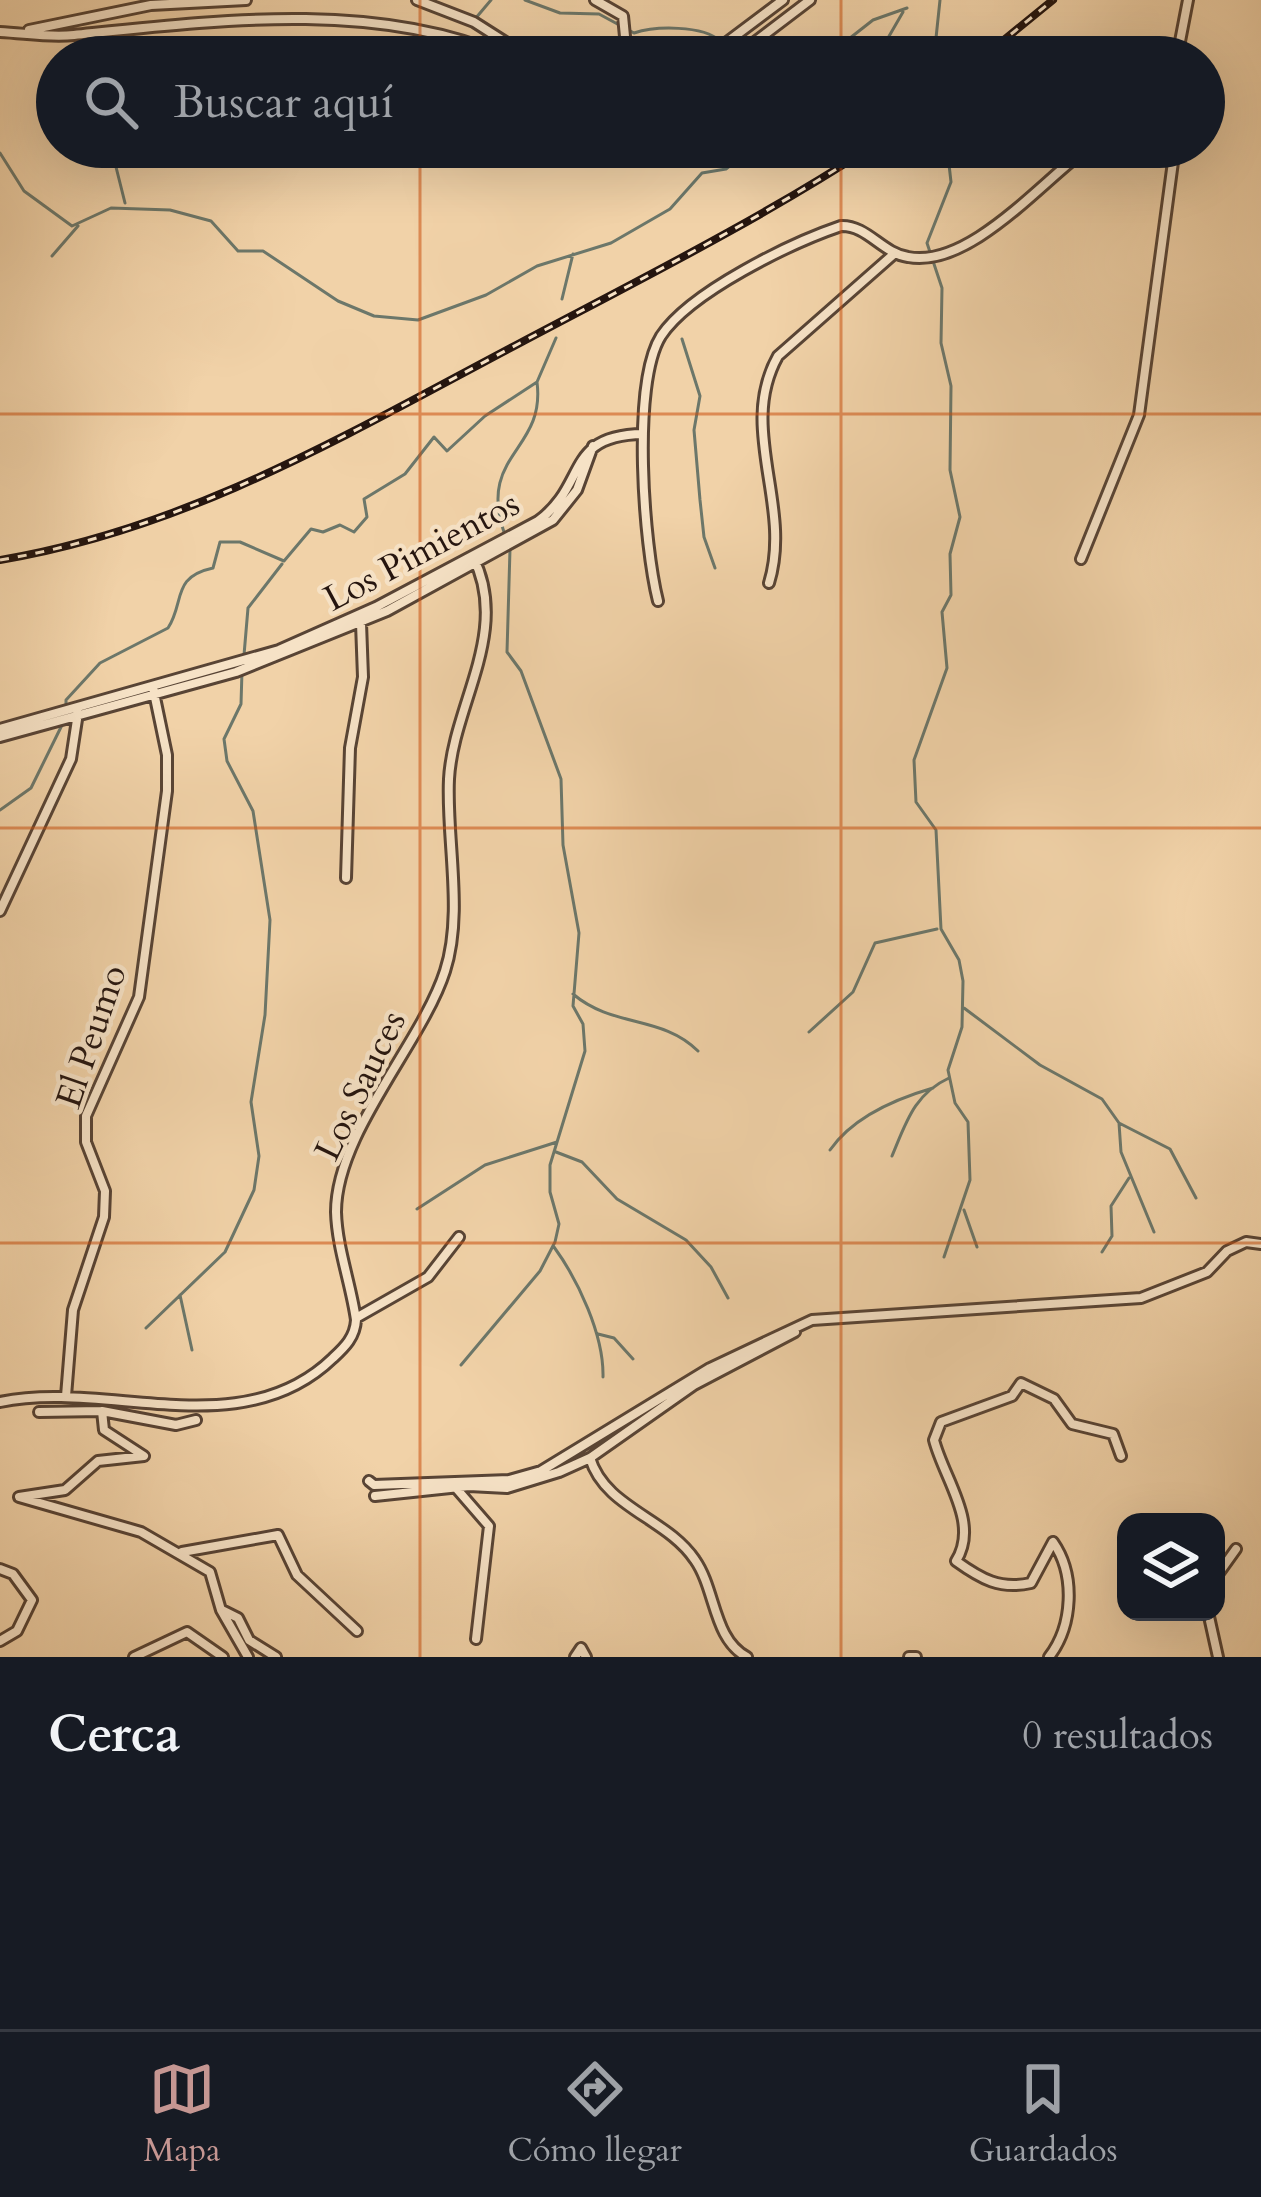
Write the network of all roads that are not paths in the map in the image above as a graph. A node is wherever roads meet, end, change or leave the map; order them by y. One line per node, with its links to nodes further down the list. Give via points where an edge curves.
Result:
1 (246, 0): 10 (street, via 151,4)
2 (417, 0): 12 (street)
3 (595, 0): 13 (street, via 623,16)
4 (783, 0): 14 (street)
5 (810, 0): 15 (street)
6 (1188, 0): 16 (street)
7 (311, 6): 10 (street, via 71,36)
8 (407, 10): 11 (street)
9 (0, 32): 10 (street)
10 (15, 32)
11 (473, 36)
12 (495, 36)
13 (625, 36)
14 (735, 36)
15 (763, 36)
16 (1181, 36)
17 (1063, 168): 19 (street, via 965,247 929,258)
18 (1172, 168): 21 (street, via 1143,417)
19 (895, 254): 20 (street, via 841,226 694,304 656,345); 23 (street, via 778,356 766,378 759,412 779,537)
20 (643, 434): 22 (street, Los Pimientos, via 593,446 560,513); 24 (street)
21 (1082, 559)
22 (475, 561): 25 (street, Los Pimientos); 26 (street, Los Pimientos, via 316,635); 33 (street, Los Sauces, via 484,582 484,636 449,777 448,961 361,1132 337,1200)
23 (769, 583)
24 (658, 601)
25 (361, 623): 26 (street, Los Pimientos); 29 (street)
26 (154, 692): 27 (street, Los Pimientos); 35 (street, El Peumo, via 168,770 147,949 135,1013 86,1116 104,1217 74,1310)
27 (78, 713): 28 (street, Los Pimientos); 30 (street, via 71,759)
28 (0, 733)
29 (346, 878)
30 (0, 910)
31 (459, 1237): 33 (street, via 428,1277)
32 (1261, 1244): 42 (street, via 1246,1242 1207,1272 1141,1298 812,1320 710,1368 541,1471 508,1480)
33 (356, 1318): 35 (street, via 345,1347 292,1389 173,1409)
34 (795, 1332): 41 (street, via 694,1385)
35 (66, 1396): 36 (street)
36 (0, 1402)
37 (102, 1411): 38 (street); 39 (street, via 176,1425); 46 (street, via 104,1430 144,1456 98,1460 65,1490 20,1497)
38 (40, 1412)
39 (196, 1420)
40 (1121, 1456): 61 (street, via 1113,1434 1072,1424 1054,1399 1021,1383 1012,1396 941,1422 934,1440 966,1524 956,1561 1010,1588 1031,1583 1053,1542 1066,1560 1064,1637)
41 (590, 1458): 43 (street, via 527,1484); 60 (street, via 598,1481 693,1556 727,1639)
42 (369, 1481)
43 (455, 1487): 44 (street); 52 (street, via 489,1526)
44 (375, 1496)
45 (1236, 1549): 47 (street)
46 (181, 1552): 49 (street, via 210,1572); 51 (street, via 278,1535 297,1575)
47 (1225, 1564)
48 (0, 1569): 53 (street, via 32,1600 17,1631)
49 (220, 1610): 56 (street); 57 (street)
50 (1210, 1621): 62 (street)
51 (357, 1631)
52 (476, 1639)
53 (0, 1640)
54 (134, 1657): 55 (street, via 187,1632)
55 (223, 1657)
56 (248, 1657)
57 (276, 1657)
58 (575, 1657): 59 (street, via 581,1648)
59 (586, 1657)
60 (747, 1657)
61 (1049, 1657)
62 (1218, 1657)

